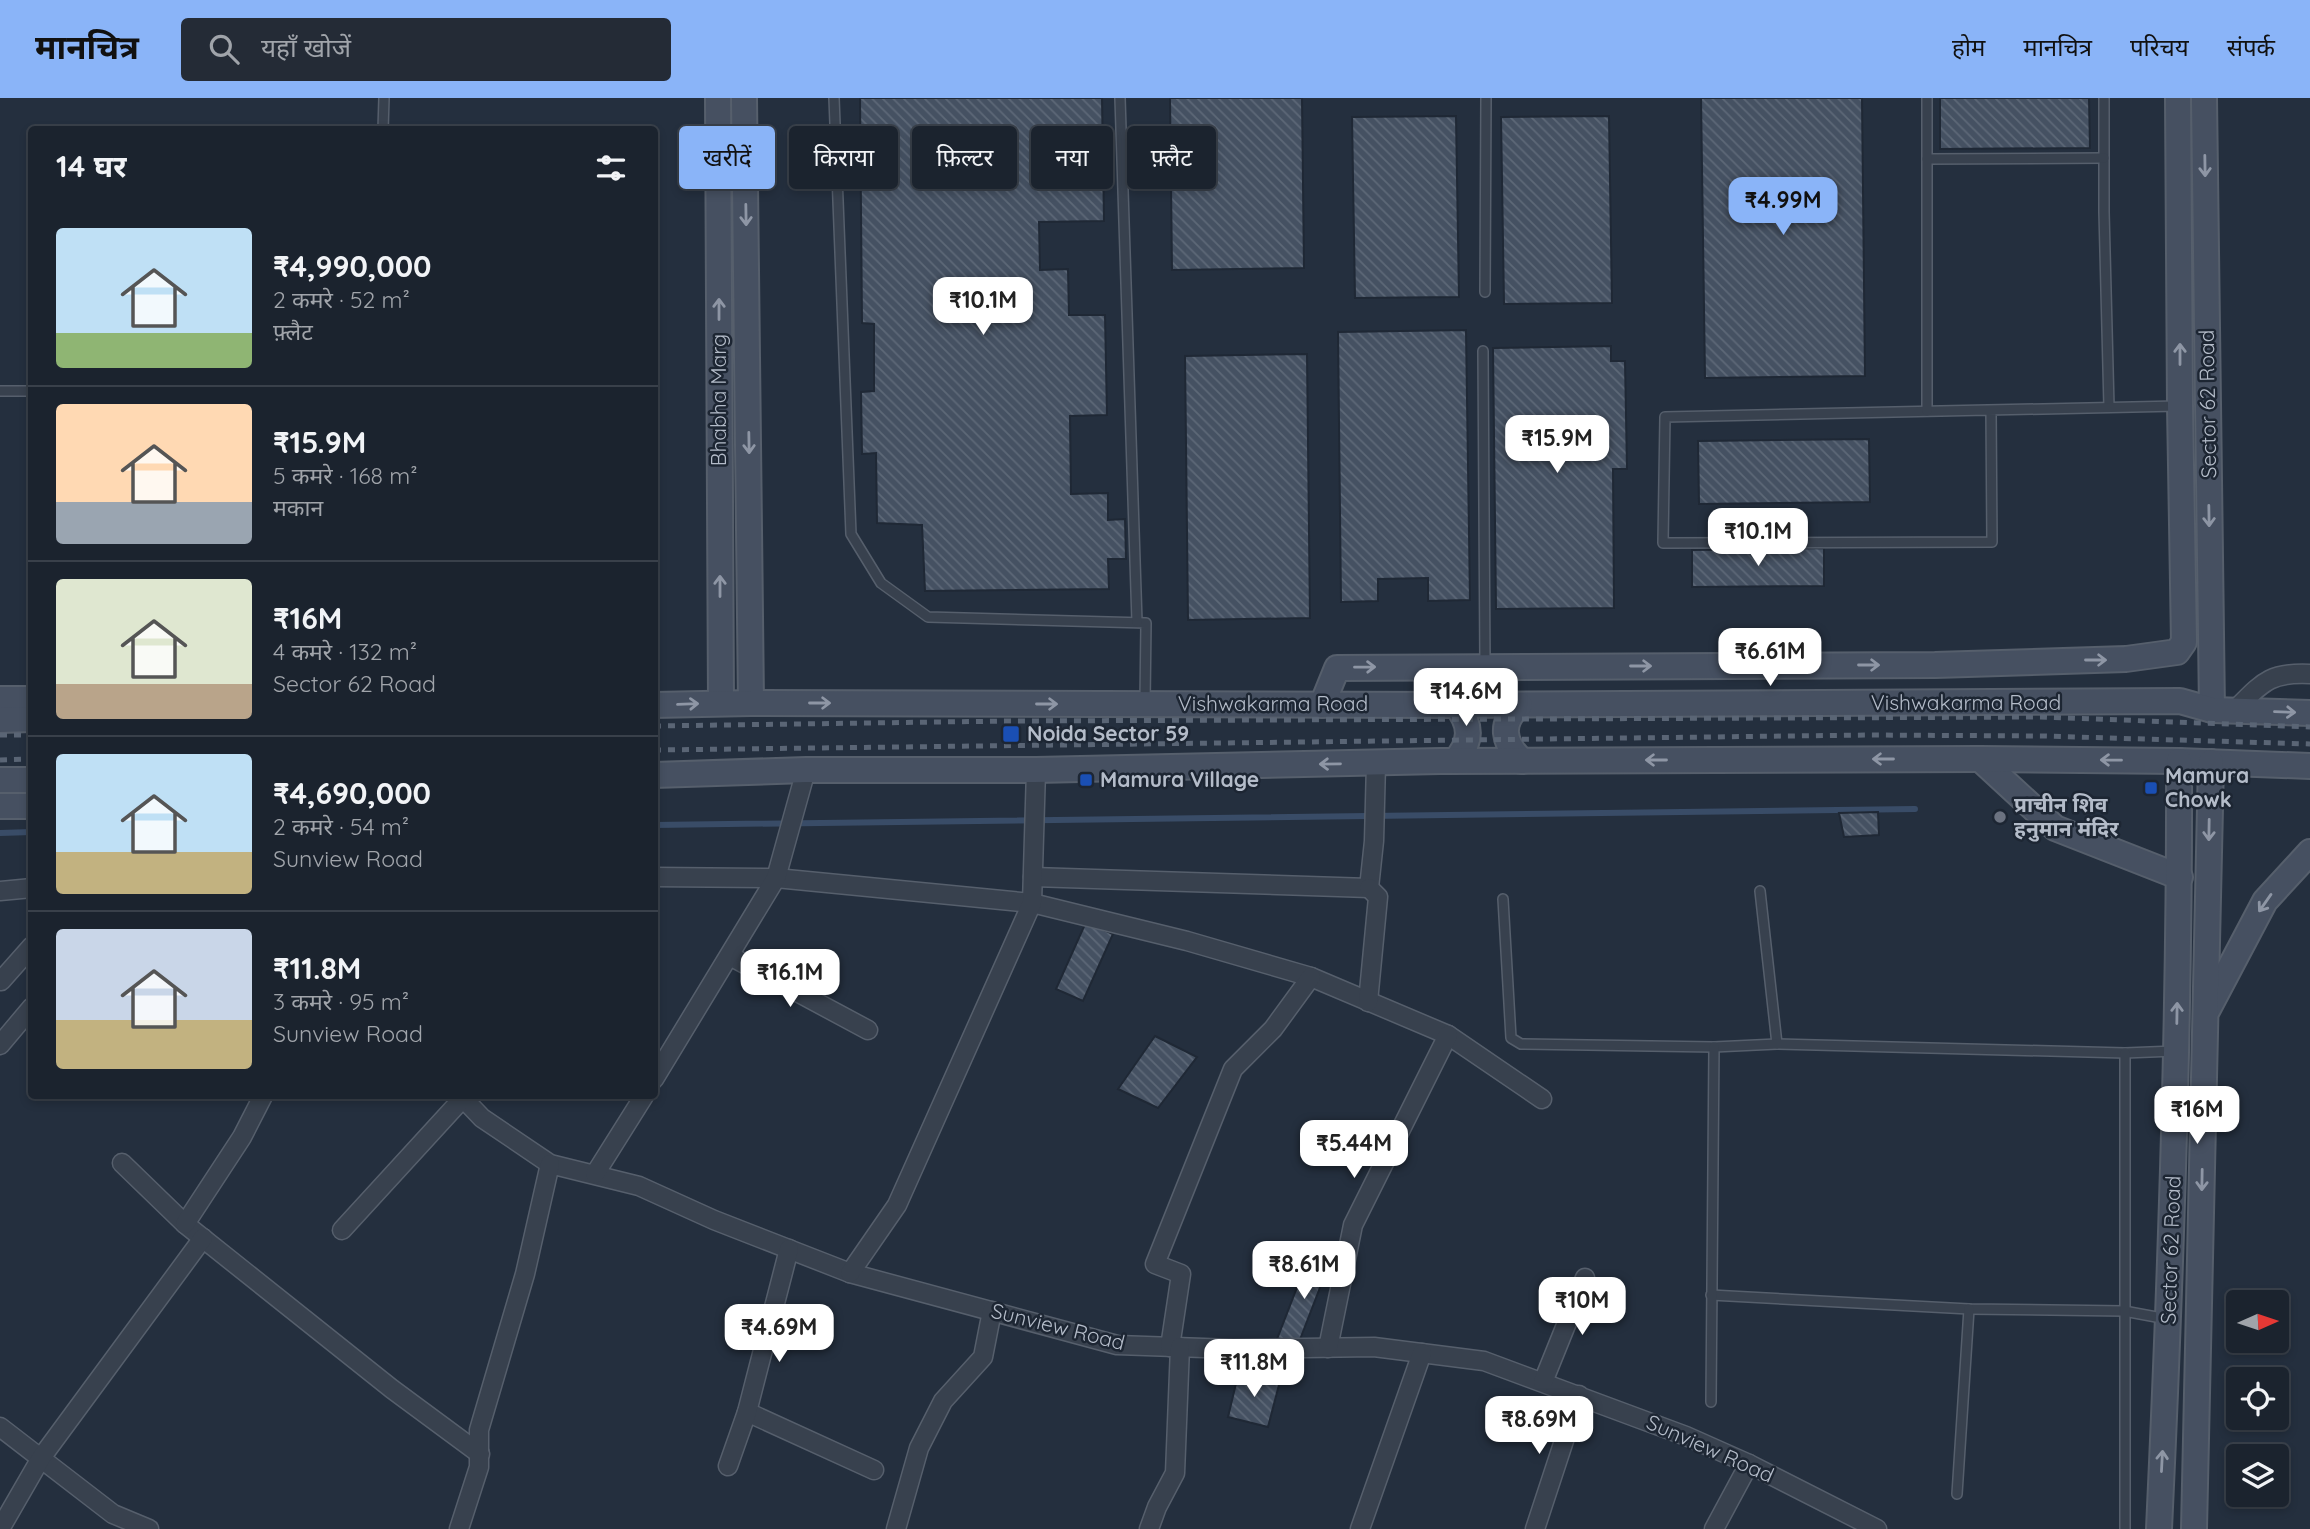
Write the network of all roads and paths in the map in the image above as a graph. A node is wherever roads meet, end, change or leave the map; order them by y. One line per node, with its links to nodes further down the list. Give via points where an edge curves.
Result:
1 (384, 98): 11 (lane)
2 (718, 98): 25 (street, Bhabha Marg, one-way to 2)
3 (744, 98): 24 (street, Bhabha Marg, one-way to 24)
4 (834, 98): 26 (lane, via 851,534 881,583 928,617)
5 (1120, 98): 26 (lane)
6 (1486, 98): 14 (lane)
7 (1927, 98): 13 (lane)
8 (2104, 98): 12 (lane)
9 (2178, 98): 16 (street, Sector 62 Road)
10 (2204, 98): 15 (street, Sector 62 Road, one-way to 15)
11 (383, 126)
12 (2104, 158): 13 (lane); 21 (lane)
13 (1927, 159): 23 (lane)
14 (1485, 292)
15 (2206, 299): 16 (street); 42 (street, Sector 62 Road, one-way to 42)
16 (2179, 300): 20 (street, Sector 62 Road, one-way to 16)
17 (1483, 351): 28 (lane)
18 (0, 391): 19 (lane)
19 (28, 391)
20 (2179, 405): 21 (lane); 27 (street, Sector 62 Road, one-way to 20, via 2126,659 2176,652 2184,642)
21 (2109, 407): 22 (lane)
22 (1991, 410): 23 (lane); 23 (lane, via 1992,542 1663,543 1665,417)
23 (1927, 411)
24 (751, 615): 25 (street); 33 (street, Bhabha Marg)
25 (720, 616): 34 (street, Bhabha Marg)
26 (1137, 622): 36 (lane, via 1146,623)
27 (1935, 665): 29 (street, one-way to 27); 35 (street)
28 (1485, 666): 29 (street); 39 (street, one-way to 28, via 1336,668)
29 (1606, 666): 37 (street)
30 (2310, 674): 42 (street, via 2266,680)
31 (28, 698): 32 (street)
32 (0, 699)
33 (751, 702): 34 (street, Vishwakarma Road); 36 (street, Vishwakarma Road, one-way to 36)
34 (721, 703): 38 (street, Vishwakarma Road, one-way to 34)
35 (1936, 703): 37 (street, Vishwakarma Road); 42 (street, Vishwakarma Road, via 2180,701)
36 (1144, 704): 39 (street, Vishwakarma Road)
37 (1595, 704): 41 (street, Vishwakarma Road)
38 (658, 705)
39 (1322, 705): 40 (street, Vishwakarma Road)
40 (1456, 705): 41 (street, Vishwakarma Road); 47 (street, via 1468,731 1465,750)
41 (1520, 705): 48 (street, via 1509,715 1506,734 1510,749)
42 (2223, 710): 43 (street, Vishwakarma Road, one-way to 43)
43 (2310, 713)
44 (28, 719): 45 (street)
45 (0, 720)
46 (1980, 759): 48 (street, one-way to 48); 49 (street, one-way to 46); 63 (street, via 2055,828)
47 (1455, 761): 48 (street); 50 (street)
48 (1522, 761)
49 (2179, 761): 51 (street); 63 (street, Sector 62 Road)
50 (1376, 762): 53 (street, one-way to 53); 66 (street)
51 (2211, 762): 52 (street); 77 (street, Sector 62 Road, one-way to 77)
52 (2310, 766)
53 (1036, 770): 54 (street); 62 (street)
54 (806, 771): 55 (street); 64 (street)
55 (658, 775)
56 (0, 780): 57 (street)
57 (28, 780)
58 (0, 806): 59 (street)
59 (28, 806)
60 (2310, 852): 77 (street, one-way to 77, via 2265,901)
61 (658, 877): 64 (street)
62 (1033, 877): 66 (street); 70 (street)
63 (2180, 877): 83 (street, Sector 62 Road, one-way to 63)
64 (776, 878): 70 (street); 72 (street)
65 (28, 888): 67 (street)
66 (1369, 888): 75 (street, via 1378,897)
67 (0, 891)
68 (1760, 891): 80 (lane)
69 (1503, 899): 82 (lane, via 1514,1042)
70 (1031, 903): 73 (street); 98 (street, via 897,1205)
71 (28, 951): 74 (street)
72 (730, 956): 78 (street); 85 (street)
73 (1311, 977): 75 (street); 105 (street, via 1273,1029 1233,1069 1155,1264 1181,1274)
74 (1, 981)
75 (1368, 1002): 79 (street)
76 (28, 1012): 81 (street)
77 (2205, 1015): 130 (street, Sector 62 Road, one-way to 130)
78 (868, 1030)
79 (1448, 1035): 90 (street); 106 (street, via 1353,1225)
80 (1777, 1044): 82 (lane); 84 (lane)
81 (0, 1045)
82 (1714, 1047): 100 (lane)
83 (2176, 1051): 84 (lane); 104 (street, Sector 62 Road)
84 (2125, 1053): 103 (lane)
85 (658, 1073)
86 (261, 1099): 94 (street)
87 (460, 1099): 95 (street)
88 (464, 1099): 92 (street, Sunview Road, via 482,1118)
89 (642, 1099): 93 (street)
90 (1542, 1099)
91 (122, 1163): 94 (street)
92 (550, 1164): 93 (street, Sunview Road); 113 (street, via 525,1274 479,1430)
93 (595, 1174): 97 (street, Sunview Road, via 639,1186)
94 (186, 1224): 96 (street)
95 (342, 1230)
96 (204, 1238): 113 (street); 114 (street)
97 (789, 1249): 98 (street, Sunview Road); 111 (street)
98 (850, 1273): 102 (street, Sunview Road)
99 (1585, 1278): 108 (street)
100 (1711, 1295): 101 (lane); 110 (lane)
101 (1969, 1309): 103 (lane); 118 (lane)
102 (992, 1311): 105 (street, Sunview Road, via 1116,1345); 122 (street, via 984,1357 943,1401 919,1448)
103 (2124, 1311): 104 (lane); 128 (lane)
104 (2169, 1320): 129 (street, Sector 62 Road, one-way to 104)
105 (1175, 1347): 106 (street, Sunview Road); 123 (street, via 1175,1473)
106 (1328, 1348): 107 (street, Sunview Road)
107 (1422, 1353): 108 (street, Sunview Road, via 1484,1361); 124 (street)
108 (1543, 1382): 109 (street, Sunview Road)
109 (1579, 1395): 115 (street, Sunview Road); 125 (street)
110 (1711, 1402)
111 (747, 1412): 116 (street); 117 (street)
112 (0, 1427): 114 (street)
113 (480, 1454): 121 (street)
114 (41, 1458): 119 (street); 120 (street, via 113,1514)
115 (1749, 1464): 126 (street); 127 (street, Sunview Road)
116 (728, 1466)
117 (874, 1470)
118 (1956, 1494)
119 (0, 1528)
120 (149, 1529)
121 (459, 1529)
122 (897, 1529)
123 (1149, 1529)
124 (1360, 1529)
125 (1535, 1529)
126 (1714, 1529)
127 (1877, 1529)
128 (2124, 1529)
129 (2159, 1529)
130 (2194, 1529)

